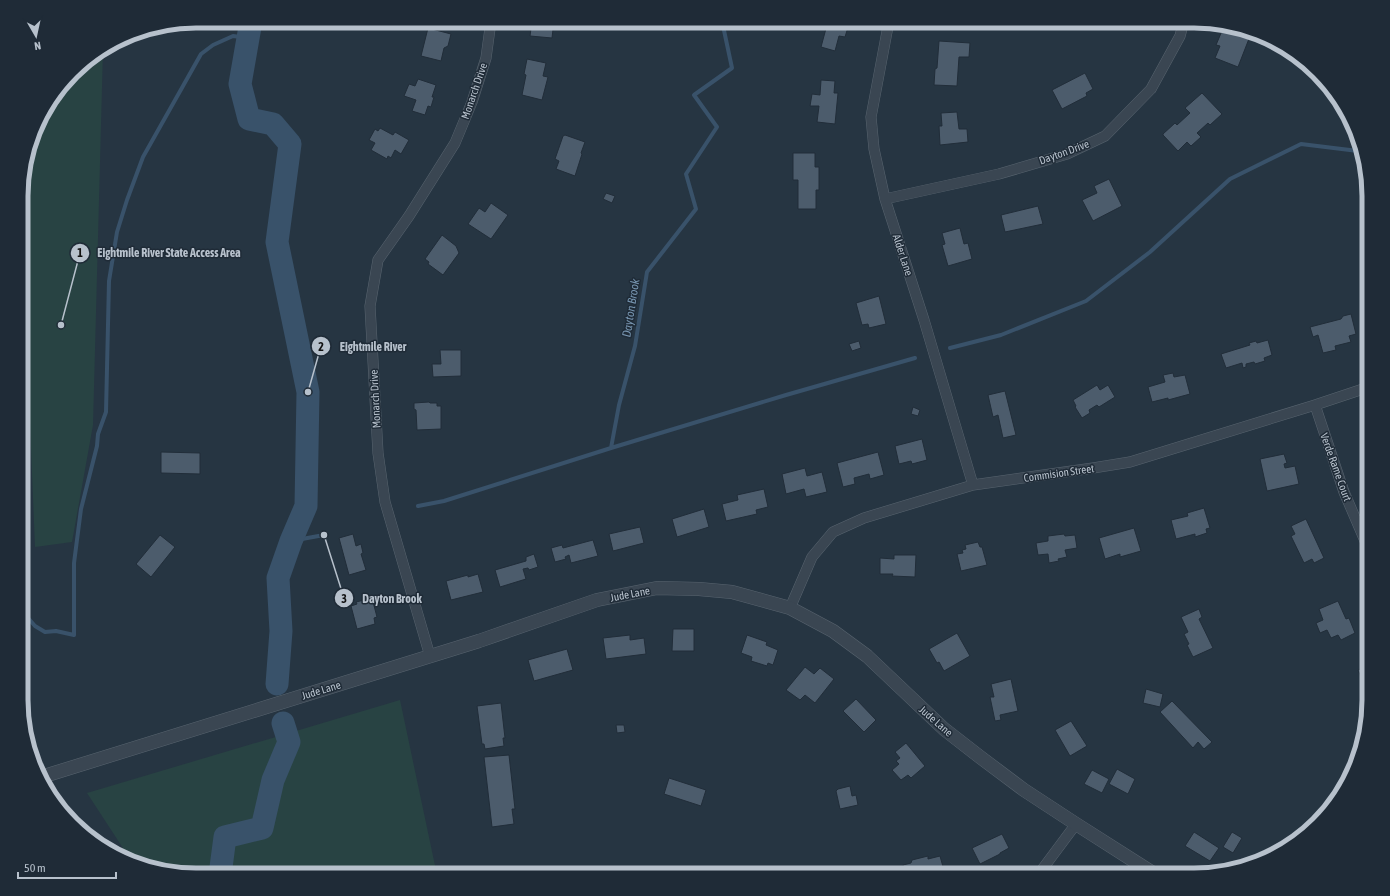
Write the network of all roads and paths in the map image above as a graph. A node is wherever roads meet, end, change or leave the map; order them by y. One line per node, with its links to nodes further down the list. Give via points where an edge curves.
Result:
1 (490, 28): 10 (street, Monarch Drive, via 486,58 455,143 378,260 370,306 378,453 385,502)
2 (889, 28): 4 (street, Alder Lane, via 871,117 874,149)
3 (1182, 28): 4 (street, Dayton Drive, via 1151,89 1105,136 1067,154 999,174)
4 (885, 199): 7 (street, Alder Lane)
5 (1362, 389): 6 (street, Commision Street)
6 (1315, 405): 7 (street, Commision Street, via 1130,462); 8 (street, Verde Rame Court, via 1344,492)
7 (973, 485): 9 (street, Commision Street, via 864,518 834,532 812,557)
8 (1362, 534)
9 (790, 608): 10 (street, Jude Lane, via 732,592 657,588 596,600); 12 (street, Jude Lane, via 832,631 867,656 944,729 1024,790)
10 (430, 656): 11 (street, Jude Lane)
11 (46, 775)
12 (1076, 824): 13 (street); 14 (street, Jude Lane)
13 (1043, 868)
14 (1145, 868)

